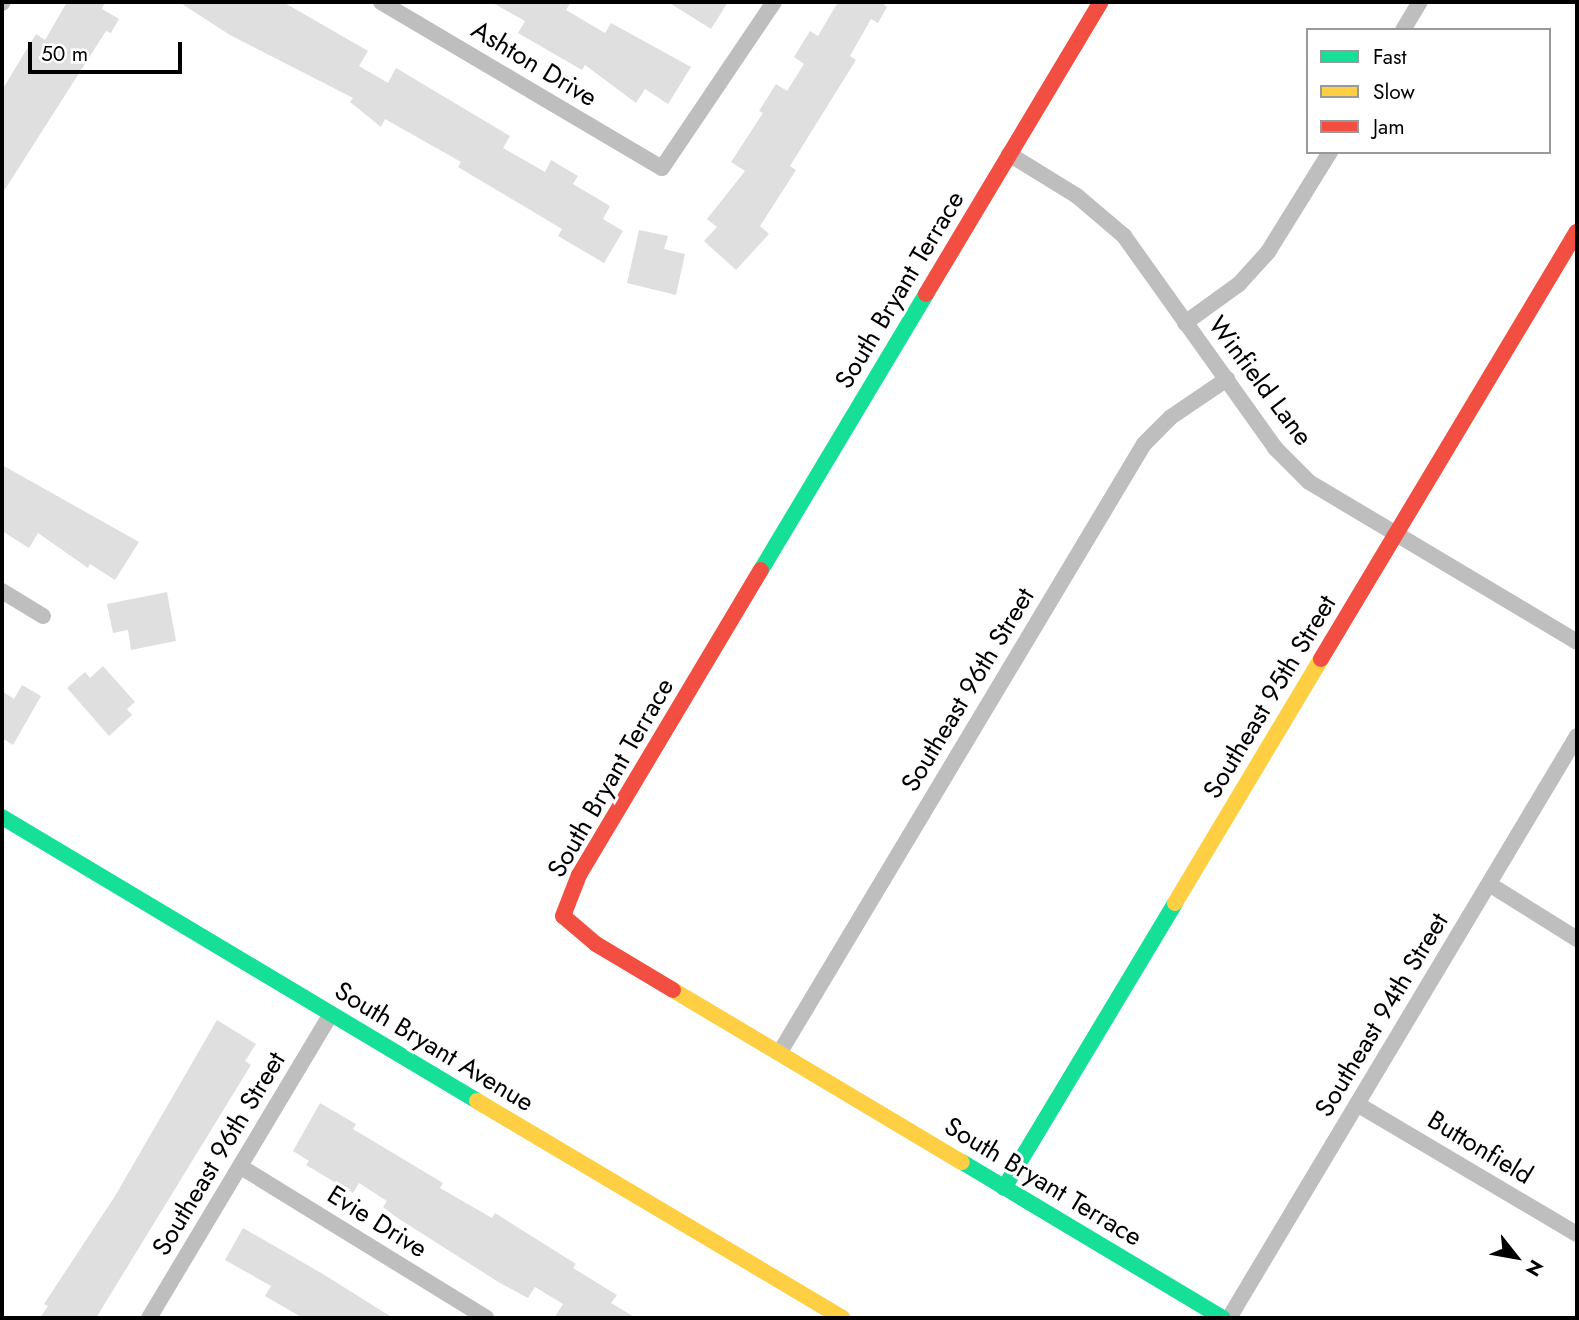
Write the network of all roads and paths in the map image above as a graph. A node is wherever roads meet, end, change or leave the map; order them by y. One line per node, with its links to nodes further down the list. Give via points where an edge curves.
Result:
1 (381, 2): 2 (street, Ashton Drive, via 662,168)
2 (774, 2)
3 (1101, 2): 7 (street, South Bryant Terrace)
4 (1420, 2): 5 (street)
5 (1404, 28)
6 (1329, 154): 9 (street, via 1268,252 1238,284)
7 (1009, 155): 9 (street, Winfield Lane, via 1113,224); 20 (street, South Bryant Terrace, via 579,875 563,916 596,944)
8 (1577, 232): 11 (street, Southeast 95th Street)
9 (1185, 323): 10 (street, Winfield Lane)
10 (1227, 379): 11 (street, Winfield Lane, via 1275,448 1309,482); 20 (street, Southeast 96th Street, via 1171,417 1144,444)
11 (1395, 537): 14 (street, Winfield Lane); 23 (street, Southeast 95th Street)
12 (2, 591): 13 (street)
13 (43, 616)
14 (1577, 642)
15 (1577, 736): 17 (street, Southeast 94th Street)
16 (2, 817): 19 (street, South Bryant Avenue)
17 (1489, 884): 18 (street); 21 (street, Southeast 94th Street)
18 (1577, 939)
19 (331, 1014): 22 (street, Southeast 96th Street); 25 (street, South Bryant Avenue)
20 (780, 1052): 23 (street, South Bryant Terrace)
21 (1357, 1104): 24 (street, Buttonfield); 29 (street, Southeast 94th Street)
22 (241, 1167): 26 (street, Southeast 96th Street); 27 (street, Evie Drive)
23 (1004, 1188): 28 (street, South Bryant Terrace)
24 (1577, 1234)
25 (834, 1316)
26 (149, 1318)
27 (486, 1318)
28 (1223, 1318)
29 (1229, 1318)

